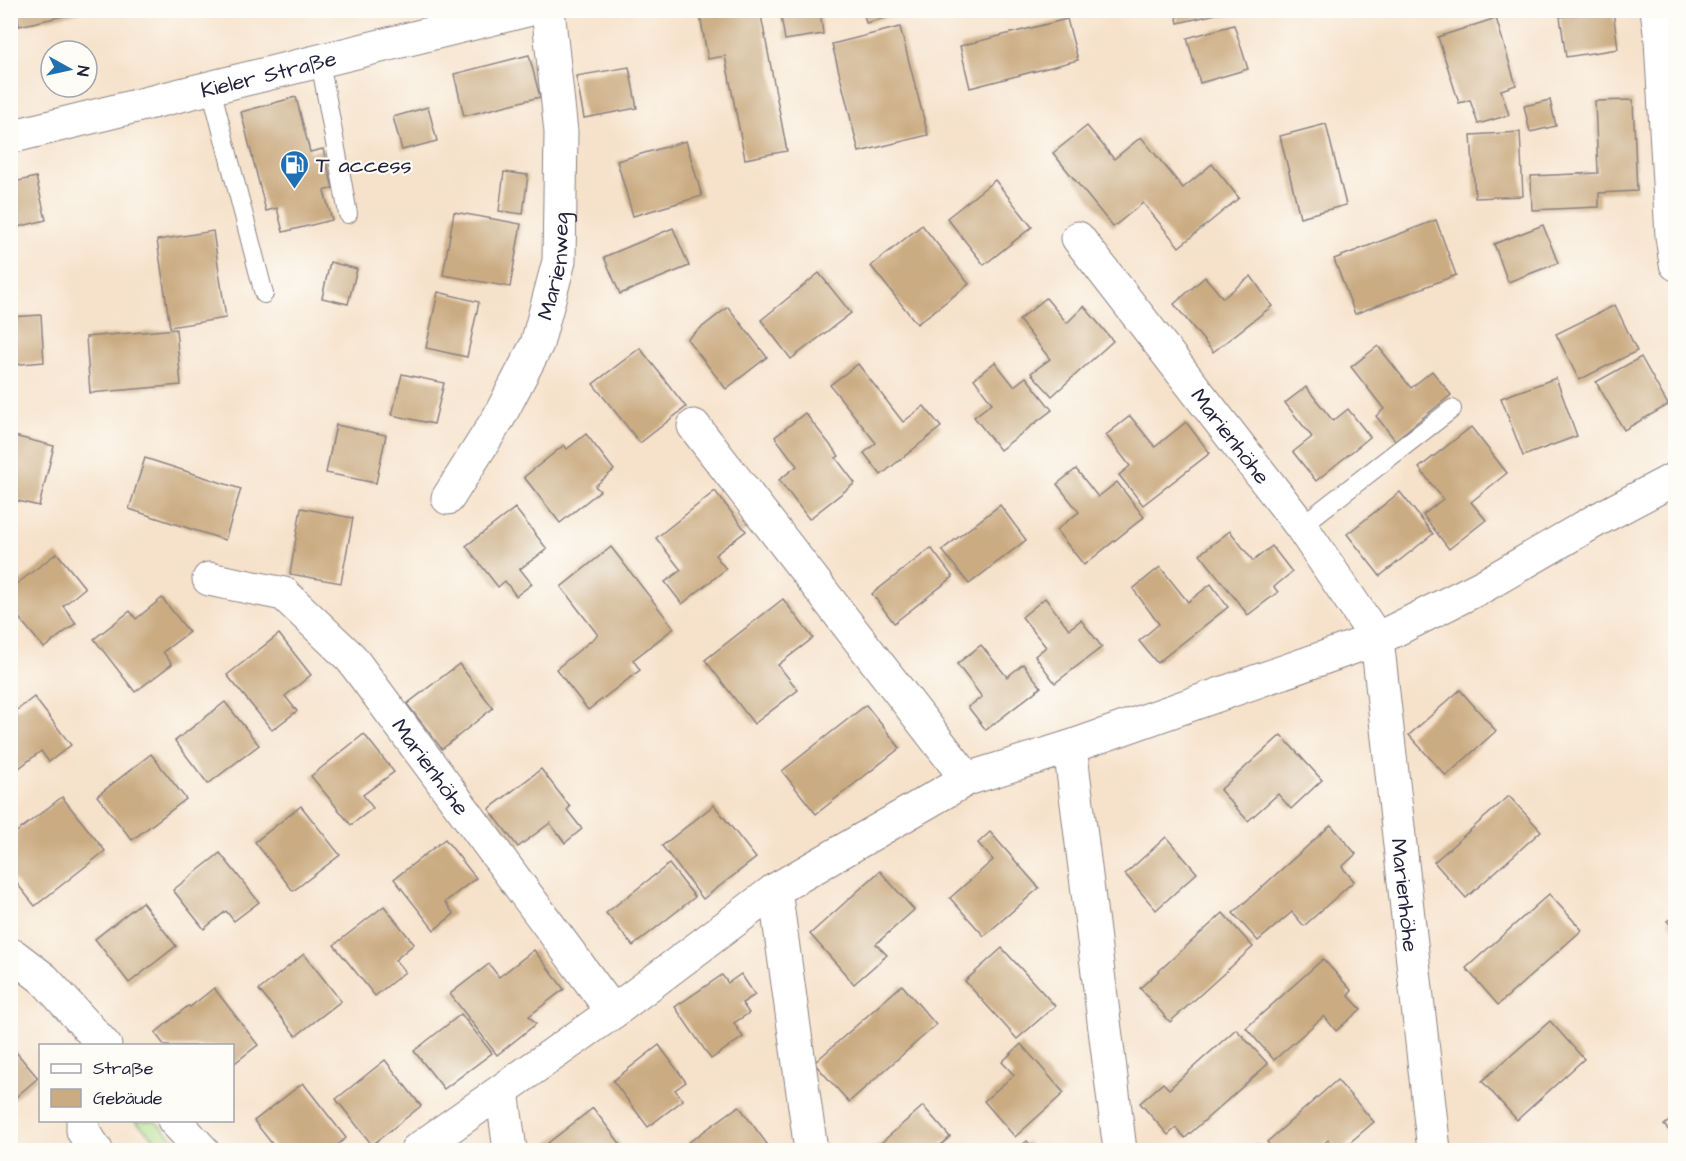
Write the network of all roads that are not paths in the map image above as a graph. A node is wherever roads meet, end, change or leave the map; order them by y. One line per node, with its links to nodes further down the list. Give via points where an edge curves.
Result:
1 (527, 10): 4 (street, Kieler Straße)
2 (548, 10): 14 (street, Marienweg, via 561,132 559,261 537,344 499,417)
3 (1656, 10): 9 (street)
4 (320, 61): 5 (street, Kieler Straße); 7 (lane)
5 (211, 88): 6 (street, Kieler Straße); 10 (lane)
6 (10, 137)
7 (348, 214)
8 (1078, 238): 15 (street, Marienhöhe)
9 (1676, 264)
10 (264, 294)
11 (1452, 409): 15 (lane)
12 (694, 426): 19 (street)
13 (1676, 478): 17 (street, via 1485,585)
14 (448, 498)
15 (1301, 526): 17 (street, Marienhöhe)
16 (209, 579): 22 (street, Marienhöhe, via 285,594 351,658)
17 (1377, 639): 18 (street); 33 (street, Marienhöhe)
18 (1070, 747): 19 (street); 32 (street)
19 (966, 779): 20 (street)
20 (775, 890): 22 (street); 31 (street)
21 (10, 957): 23 (street, via 14,956 44,979)
22 (613, 1012): 24 (street)
23 (102, 1044)
24 (502, 1090): 29 (street); 30 (street)
25 (82, 1122): 27 (street, via 82,1131)
26 (176, 1122): 28 (street)
27 (96, 1150)
28 (202, 1150)
29 (417, 1150)
30 (510, 1150)
31 (812, 1150)
32 (1120, 1150)
33 (1434, 1150)

